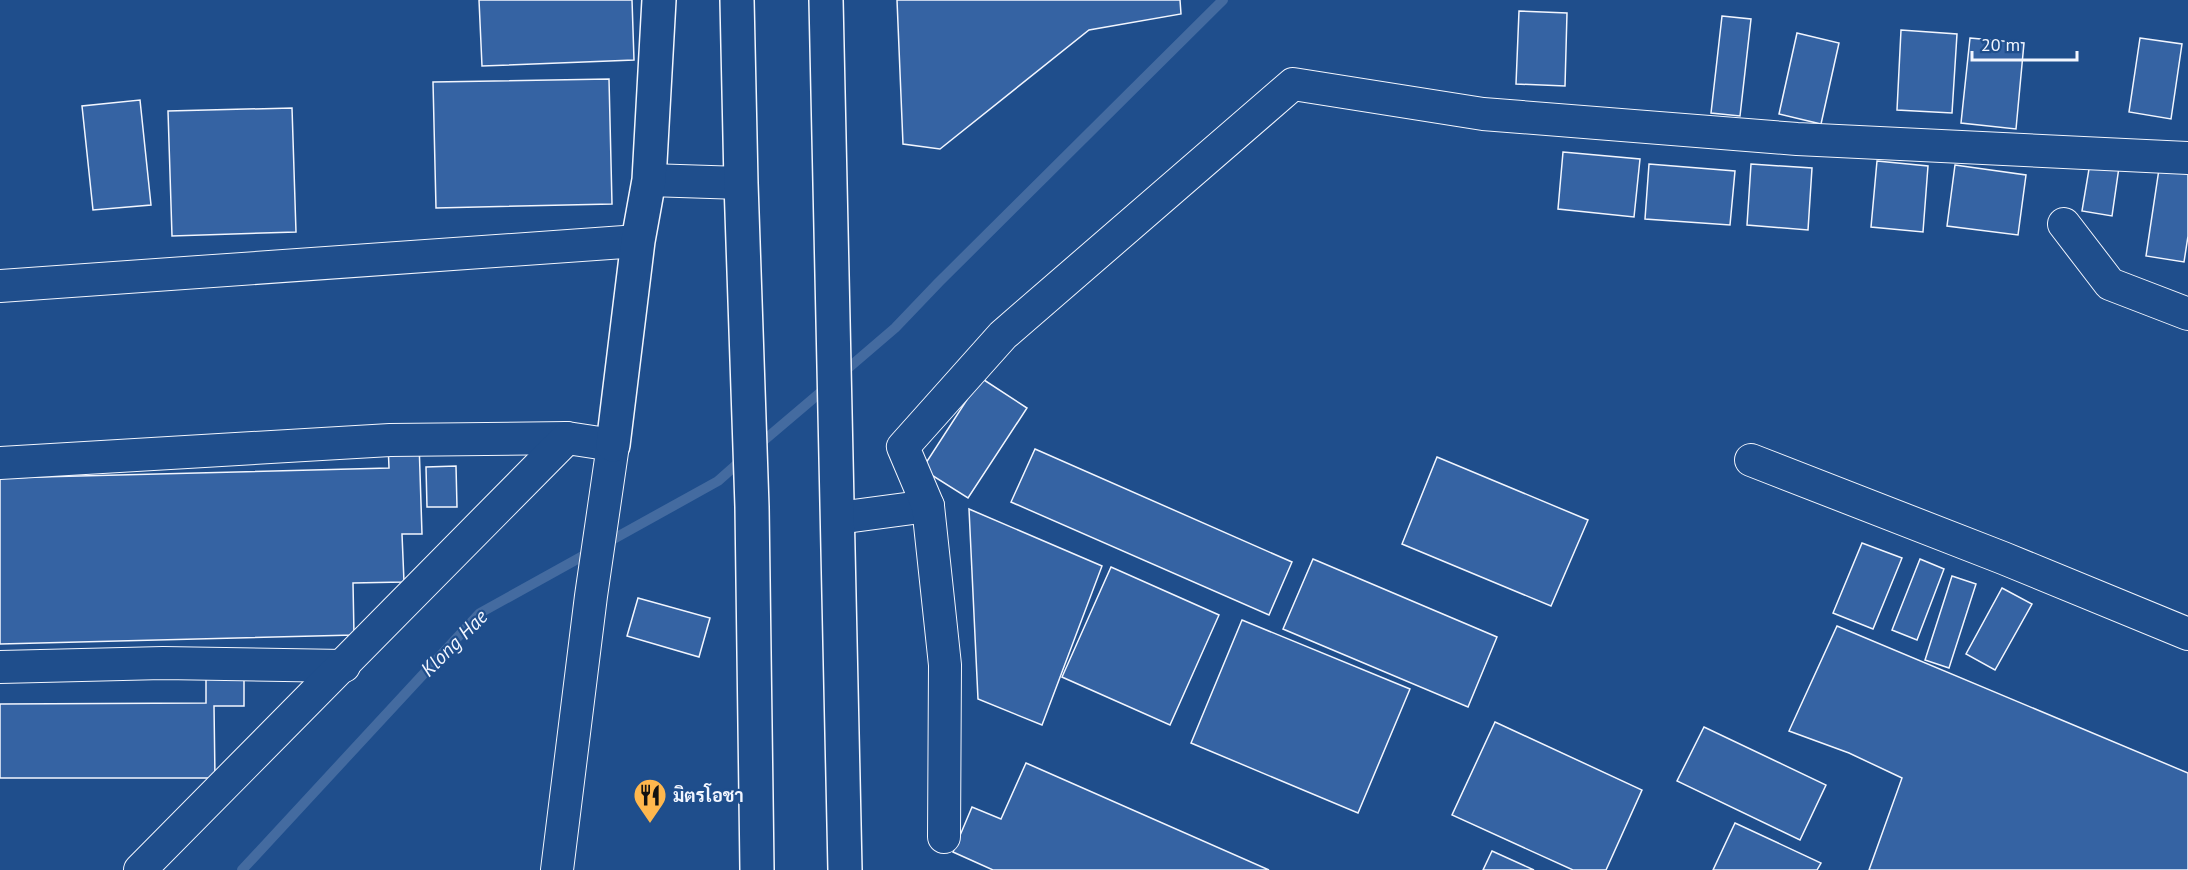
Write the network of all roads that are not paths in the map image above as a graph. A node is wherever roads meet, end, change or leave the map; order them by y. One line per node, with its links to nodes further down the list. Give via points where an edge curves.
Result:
1 (659, 0): 5 (main road)
2 (737, 0): 6 (main road)
3 (826, 0): 15 (main road)
4 (2188, 158): 16 (street, via 1797,139 1483,114 1293,84 1003,335 903,447)
5 (649, 180): 6 (street); 8 (main road)
6 (741, 183): 23 (main road, via 752,507)
7 (2064, 224): 10 (street, via 2110,284)
8 (638, 241): 9 (street); 12 (main road)
9 (0, 286)
10 (2188, 314)
11 (567, 438): 12 (street); 14 (street, via 390,440); 18 (street)
12 (612, 445): 22 (street)
13 (1751, 460): 17 (street)
14 (0, 463)
15 (838, 506): 16 (street); 24 (main road)
16 (928, 506): 20 (street, via 945,666)
17 (2188, 634)
18 (344, 666): 19 (street, via 163,663); 21 (street)
19 (0, 667)
20 (944, 837)
21 (140, 870)
22 (557, 870)
23 (757, 870)
24 (845, 870)

